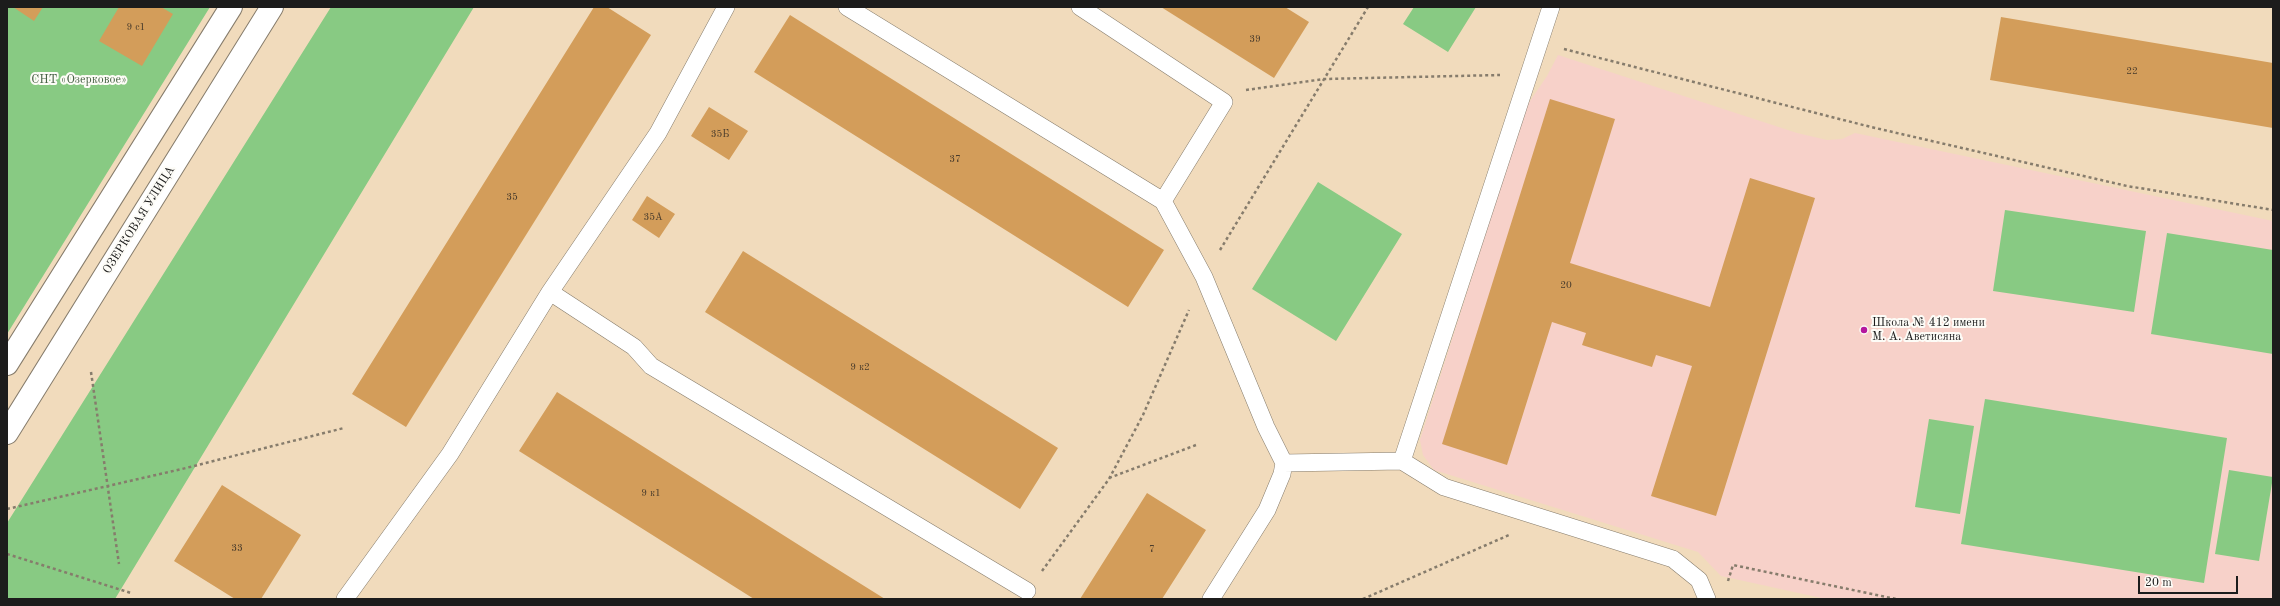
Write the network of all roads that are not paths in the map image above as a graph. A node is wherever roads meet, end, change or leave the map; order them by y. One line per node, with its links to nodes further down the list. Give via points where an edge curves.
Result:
1 (231, 7): 9 (street)
2 (272, 7): 10 (street, ОЗЕРКОВАЯ УЛИЦА)
3 (726, 7): 8 (lane, via 658,132)
4 (847, 7): 7 (lane)
5 (1080, 7): 7 (lane, via 1224,102)
6 (1551, 7): 11 (lane)
7 (1163, 201): 12 (lane, via 1204,277 1266,427)
8 (550, 292): 13 (lane, via 634,347 651,366); 14 (lane, via 450,454)
9 (7, 364)
10 (7, 433)
11 (1402, 461): 12 (lane); 16 (lane, via 1444,487 1673,559 1699,580)
12 (1284, 463): 15 (lane, via 1267,510)
13 (1027, 591)
14 (345, 599)
15 (1211, 599)
16 (1706, 599)

